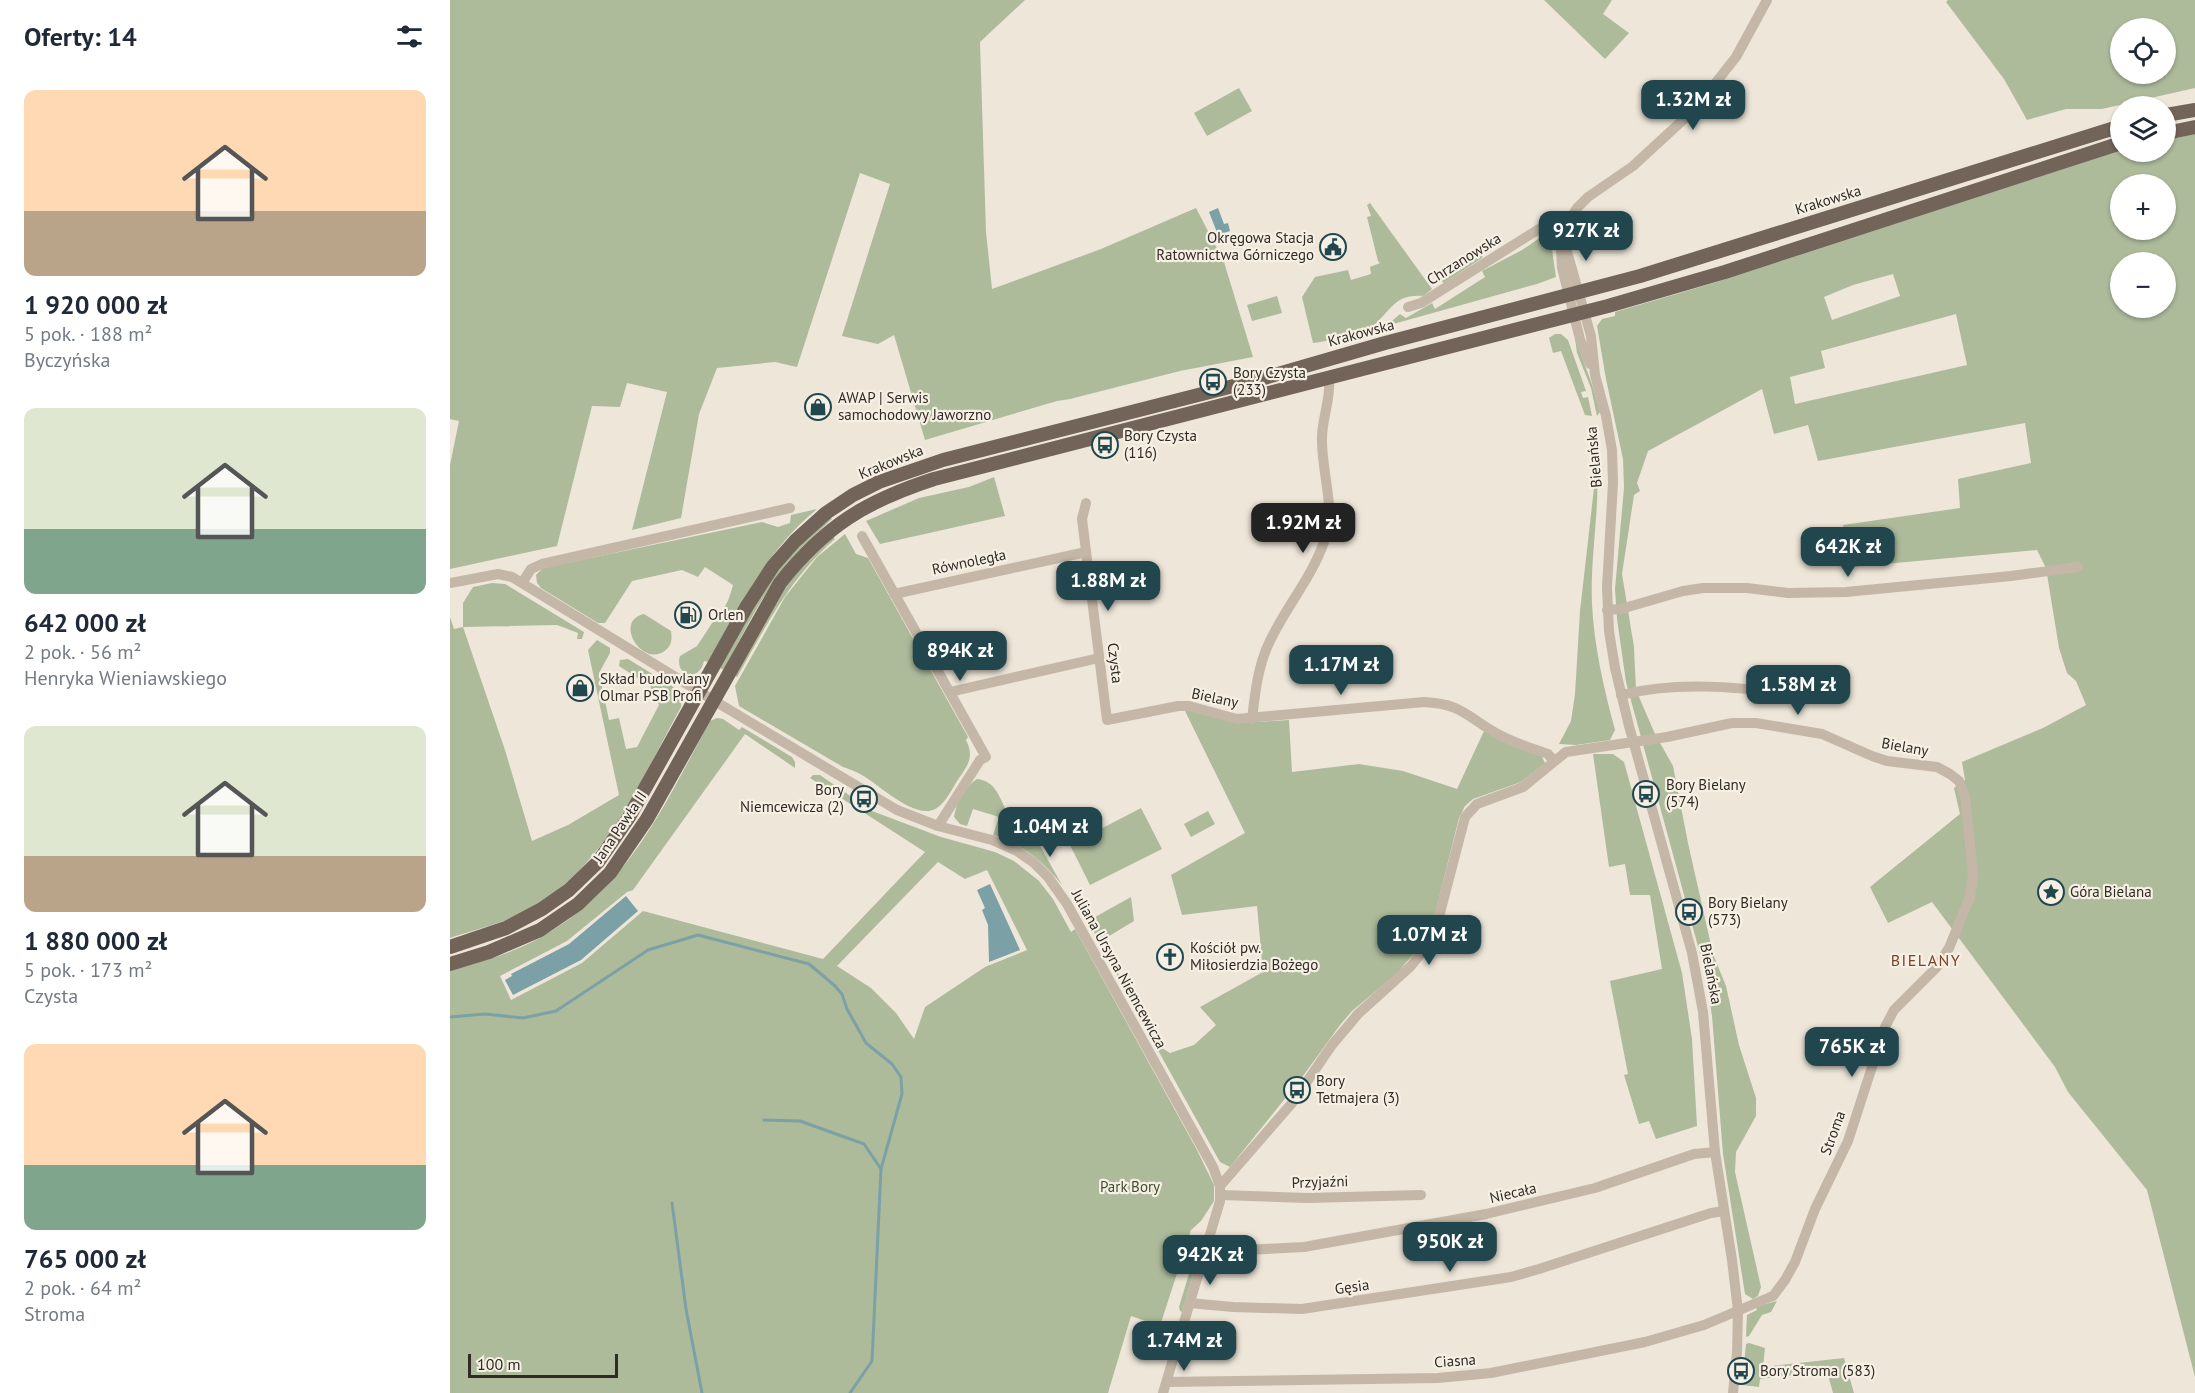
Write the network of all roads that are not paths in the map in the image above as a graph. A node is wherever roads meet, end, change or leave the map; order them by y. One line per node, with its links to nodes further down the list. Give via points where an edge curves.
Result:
1 (1767, 0): 8 (street, via 1736,57 1695,109 1633,166 1582,202)
2 (2195, 110): 3 (main road)
3 (2176, 114)
4 (2195, 127): 6 (main road)
5 (2110, 129): 9 (main road, Krakowska)
6 (2176, 130)
7 (2110, 147): 11 (main road, Krakowska, via 1725,272)
8 (1567, 225): 9 (street, via 1564,241); 10 (street, Chrzanowska, via 1547,224 1421,303)
9 (1575, 294): 11 (street, Bielańska); 23 (main road, Krakowska, via 943,460 879,482 826,513 786,549 761,583)
10 (1408, 307)
11 (1580, 314): 12 (main road, Krakowska); 21 (street, Bielańska, via 1583,346 1595,375 1612,450)
12 (1329, 379): 27 (main road, Krakowska, via 934,479 864,508 816,542 780,583); 28 (street, via 1322,437 1329,513 1325,542 1264,654)
13 (1086, 503): 16 (street, Czysta, via 1082,519)
14 (790, 508): 18 (street, via 537,565)
15 (862, 536): 20 (street)
16 (1086, 552): 20 (street, Równoległa); 22 (street, Czysta)
17 (2078, 567): 21 (street, via 1846,592 1703,588)
18 (522, 583): 19 (street, via 509,575 496,574); 23 (street)
19 (450, 584)
20 (894, 594): 24 (street)
21 (1608, 610): 26 (street, Bielańska)
22 (1099, 658): 24 (street); 29 (street, Czysta)
23 (699, 692): 27 (street, Juliana Ursyna Niemcewicza); 34 (main road, Jana Pawła II, via 626,823 585,875 524,920)
24 (950, 692): 33 (street, via 986,757 980,760)
25 (1792, 694): 26 (street, via 1730,687 1640,690)
26 (1621, 695): 30 (street, Bielańska)
27 (713, 700): 33 (street, Juliana Ursyna Niemcewicza, via 897,810); 35 (main road, Jana Pawła II, via 635,839 595,889 531,935)
28 (1252, 718): 29 (street, Bielany, via 1225,717 1178,706); 31 (street, Bielany, via 1437,703 1467,713 1496,734 1548,754)
29 (1107, 720)
30 (1634, 742): 31 (street, Bielany, via 1573,749); 32 (street, Bielany, via 1732,723 1756,723 1822,734 1887,761 1937,767); 36 (street, Bielańska, via 1696,971 1706,1032)
31 (1553, 760): 37 (street, via 1523,787 1484,800 1471,809 1465,817 1439,917 1422,952 1358,1014)
32 (1959, 780): 42 (street, Stroma, via 1965,796 1973,874 1970,897 1949,948 1937,967 1894,1010 1885,1027 1848,1142 1785,1280 1773,1296)
33 (938, 826): 37 (street, Juliana Ursyna Niemcewicza, via 1006,846 1048,877 1081,928 1213,1167)
34 (450, 947)
35 (450, 964)
36 (1715, 1152): 39 (street, Bielańska); 40 (street, Niecała, via 1694,1154 1595,1188 1486,1214 1304,1246)
37 (1221, 1190): 38 (street, Przyjaźni, via 1307,1198); 40 (street)
38 (1420, 1195)
39 (1724, 1211): 41 (street, Gęsia, via 1511,1277 1302,1309); 42 (street, Bielańska)
40 (1205, 1250): 41 (street)
41 (1190, 1303): 43 (street)
42 (1738, 1311): 43 (street, Ciasna, via 1645,1342 1491,1373 1427,1378); 45 (street, Bielańska)
43 (1167, 1382): 44 (street)
44 (1163, 1393)
45 (1733, 1393)

